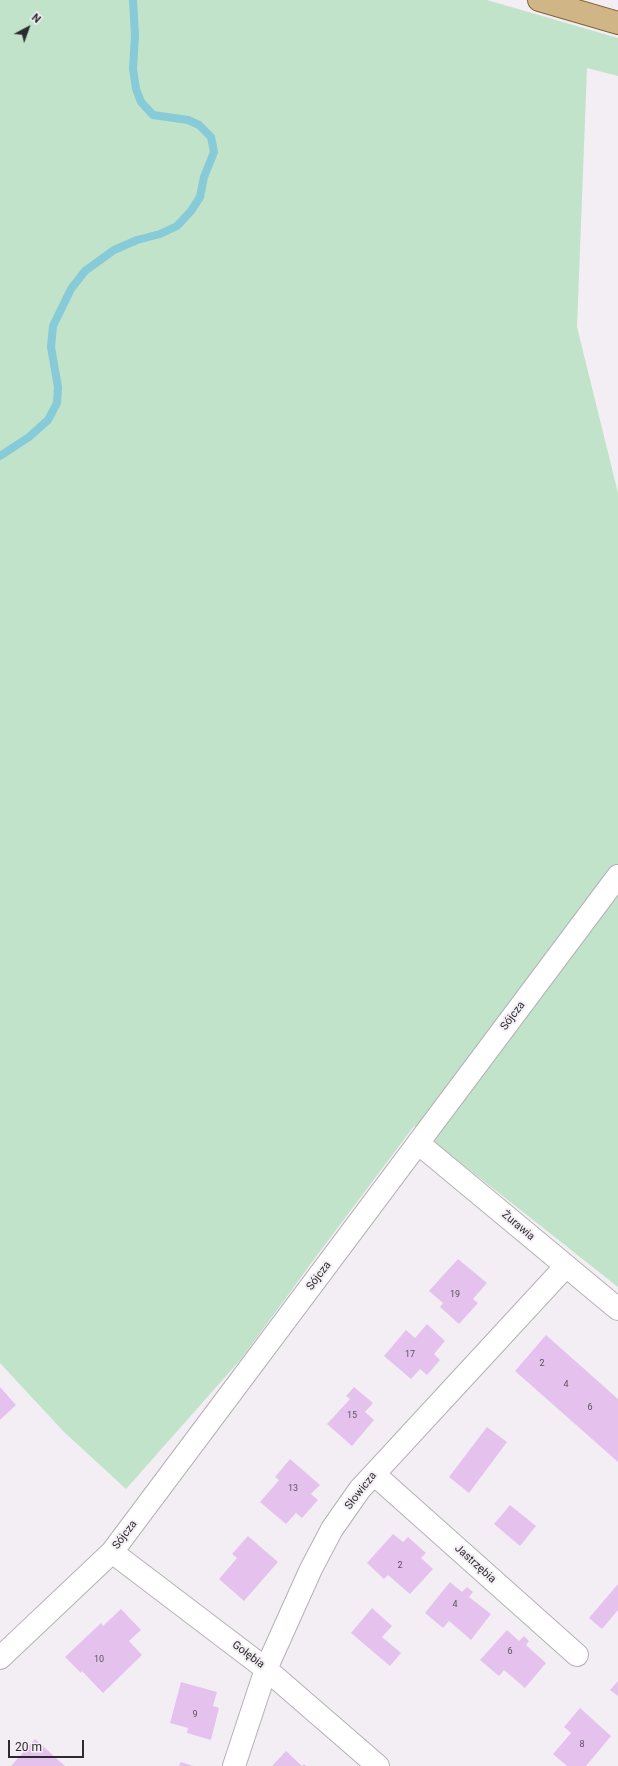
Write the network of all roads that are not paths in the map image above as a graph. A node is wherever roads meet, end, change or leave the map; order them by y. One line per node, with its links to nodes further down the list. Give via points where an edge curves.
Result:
1 (539, 0): 2 (main road)
2 (618, 23)
3 (618, 876): 4 (street, Sójcza)
4 (418, 1143): 5 (street, Żurawia); 8 (street, Sójcza)
5 (566, 1266): 6 (street, Żurawia); 7 (street, Słowicza)
6 (618, 1309)
7 (374, 1474): 9 (street, Jastrzębia); 11 (street, Słowicza, via 332,1529)
8 (112, 1552): 10 (street, Sójcza); 11 (street, Gołębia)
9 (577, 1655)
10 (0, 1658)
11 (266, 1669): 12 (street, Słowicza); 13 (street, Gołębia)
12 (234, 1766)
13 (378, 1766)

